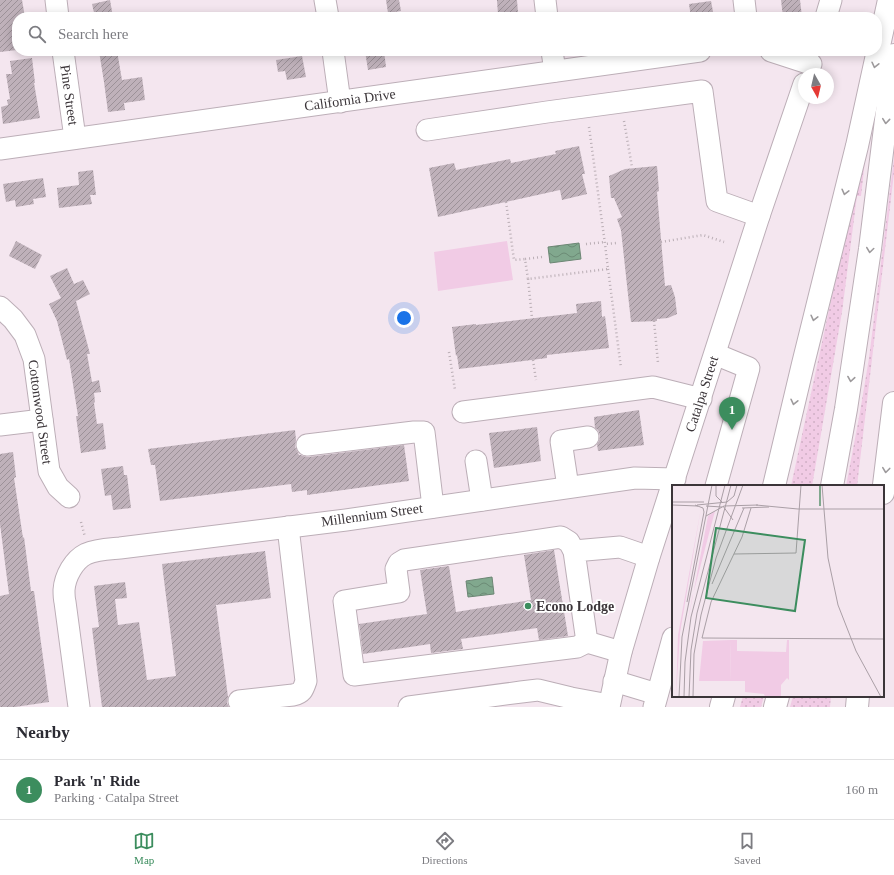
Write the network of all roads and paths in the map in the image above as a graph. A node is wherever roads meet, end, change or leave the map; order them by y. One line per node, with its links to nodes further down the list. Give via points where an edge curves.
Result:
1 (56, 0): 7 (street)
2 (325, 0): 8 (street)
3 (545, 0): 9 (street)
4 (744, 0): 10 (street)
5 (831, 0): 11 (street)
6 (889, 0): 12 (highway, one-way to 12)
7 (57, 12)
8 (327, 12)
9 (546, 12)
10 (745, 12)
11 (827, 12)
12 (882, 32)
13 (894, 55): 63 (highway, one-way to 63, via 869,256)
14 (64, 56): 27 (street, Pine Street)
15 (334, 56): 22 (street)
16 (553, 56): 21 (street)
17 (664, 56): 21 (street, California Drive)
18 (788, 56): 20 (street)
19 (877, 56): 62 (highway, one-way to 62)
20 (811, 63)
21 (555, 71): 22 (street, California Drive)
22 (340, 102): 27 (street, California Drive)
23 (798, 102): 31 (street, Catalpa Street)
24 (624, 121): 29 (path)
25 (589, 128): 34 (path)
26 (427, 130): 31 (street, via 702,91 717,201)
27 (75, 138): 28 (street, California Drive)
28 (0, 149)
29 (632, 167)
30 (506, 202): 38 (path, via 514,260)
31 (759, 216): 45 (street, Catalpa Street)
32 (661, 242): 33 (path, via 703,235)
33 (724, 242)
34 (605, 243): 35 (path); 36 (path); 39 (path)
35 (616, 243)
36 (586, 244)
37 (542, 257): 38 (path)
38 (526, 258): 40 (path)
39 (608, 269): 40 (path); 48 (path)
40 (528, 279): 42 (path)
41 (0, 307): 54 (street, Cottonwood Street, via 25,335 34,359)
42 (532, 318)
43 (654, 321): 47 (path)
44 (449, 352): 50 (path)
45 (715, 354): 51 (street, Catalpa Street); 61 (street, via 749,368)
46 (533, 360): 49 (path)
47 (658, 363)
48 (621, 368)
49 (536, 380)
50 (454, 390)
51 (701, 398): 53 (street, via 653,387); 59 (street, Catalpa Street)
52 (894, 403): 64 (highway, one-way to 64)
53 (463, 412)
54 (42, 420): 55 (street); 67 (street, Cottonwood Street, via 49,471 58,487)
55 (0, 425)
56 (588, 437): 65 (street, via 561,441)
57 (308, 445): 69 (street, via 424,432)
58 (476, 461): 68 (street)
59 (675, 479): 60 (street, Catalpa Street); 65 (street, Millennium Street, via 635,478)
60 (673, 485)
61 (716, 485)
62 (774, 485)
63 (832, 485)
64 (884, 485)
65 (568, 487): 68 (street, Millennium Street)
66 (672, 488): 74 (street, Catalpa Street)
67 (69, 497)
68 (482, 500): 69 (street, Millennium Street)
69 (433, 507): 71 (street, Millennium Street)
70 (81, 522): 72 (path)
71 (288, 527): 84 (street, via 306,681 303,689 293,695); 86 (street, Millennium Street, via 97,551 80,559 66,579 64,590)
72 (85, 537)
73 (574, 551): 74 (street, via 620,547); 75 (street); 75 (street, via 569,542 561,537 404,560 396,569 399,592 344,601 354,675 577,647)
74 (649, 557): 77 (street, Catalpa Street)
75 (587, 642): 77 (street)
76 (672, 642): 83 (street)
77 (621, 652): 78 (street, Catalpa Street)
78 (614, 681): 83 (street); 85 (street, Catalpa Street)
79 (724, 697): 88 (highway)
80 (727, 697): 89 (highway)
81 (778, 697): 90 (highway)
82 (858, 697): 91 (highway)
83 (656, 700)
84 (239, 701)
85 (609, 706): 87 (street, via 538,690)
86 (79, 707)
87 (409, 707)
88 (721, 707)
89 (726, 707)
90 (775, 707)
91 (857, 707)

